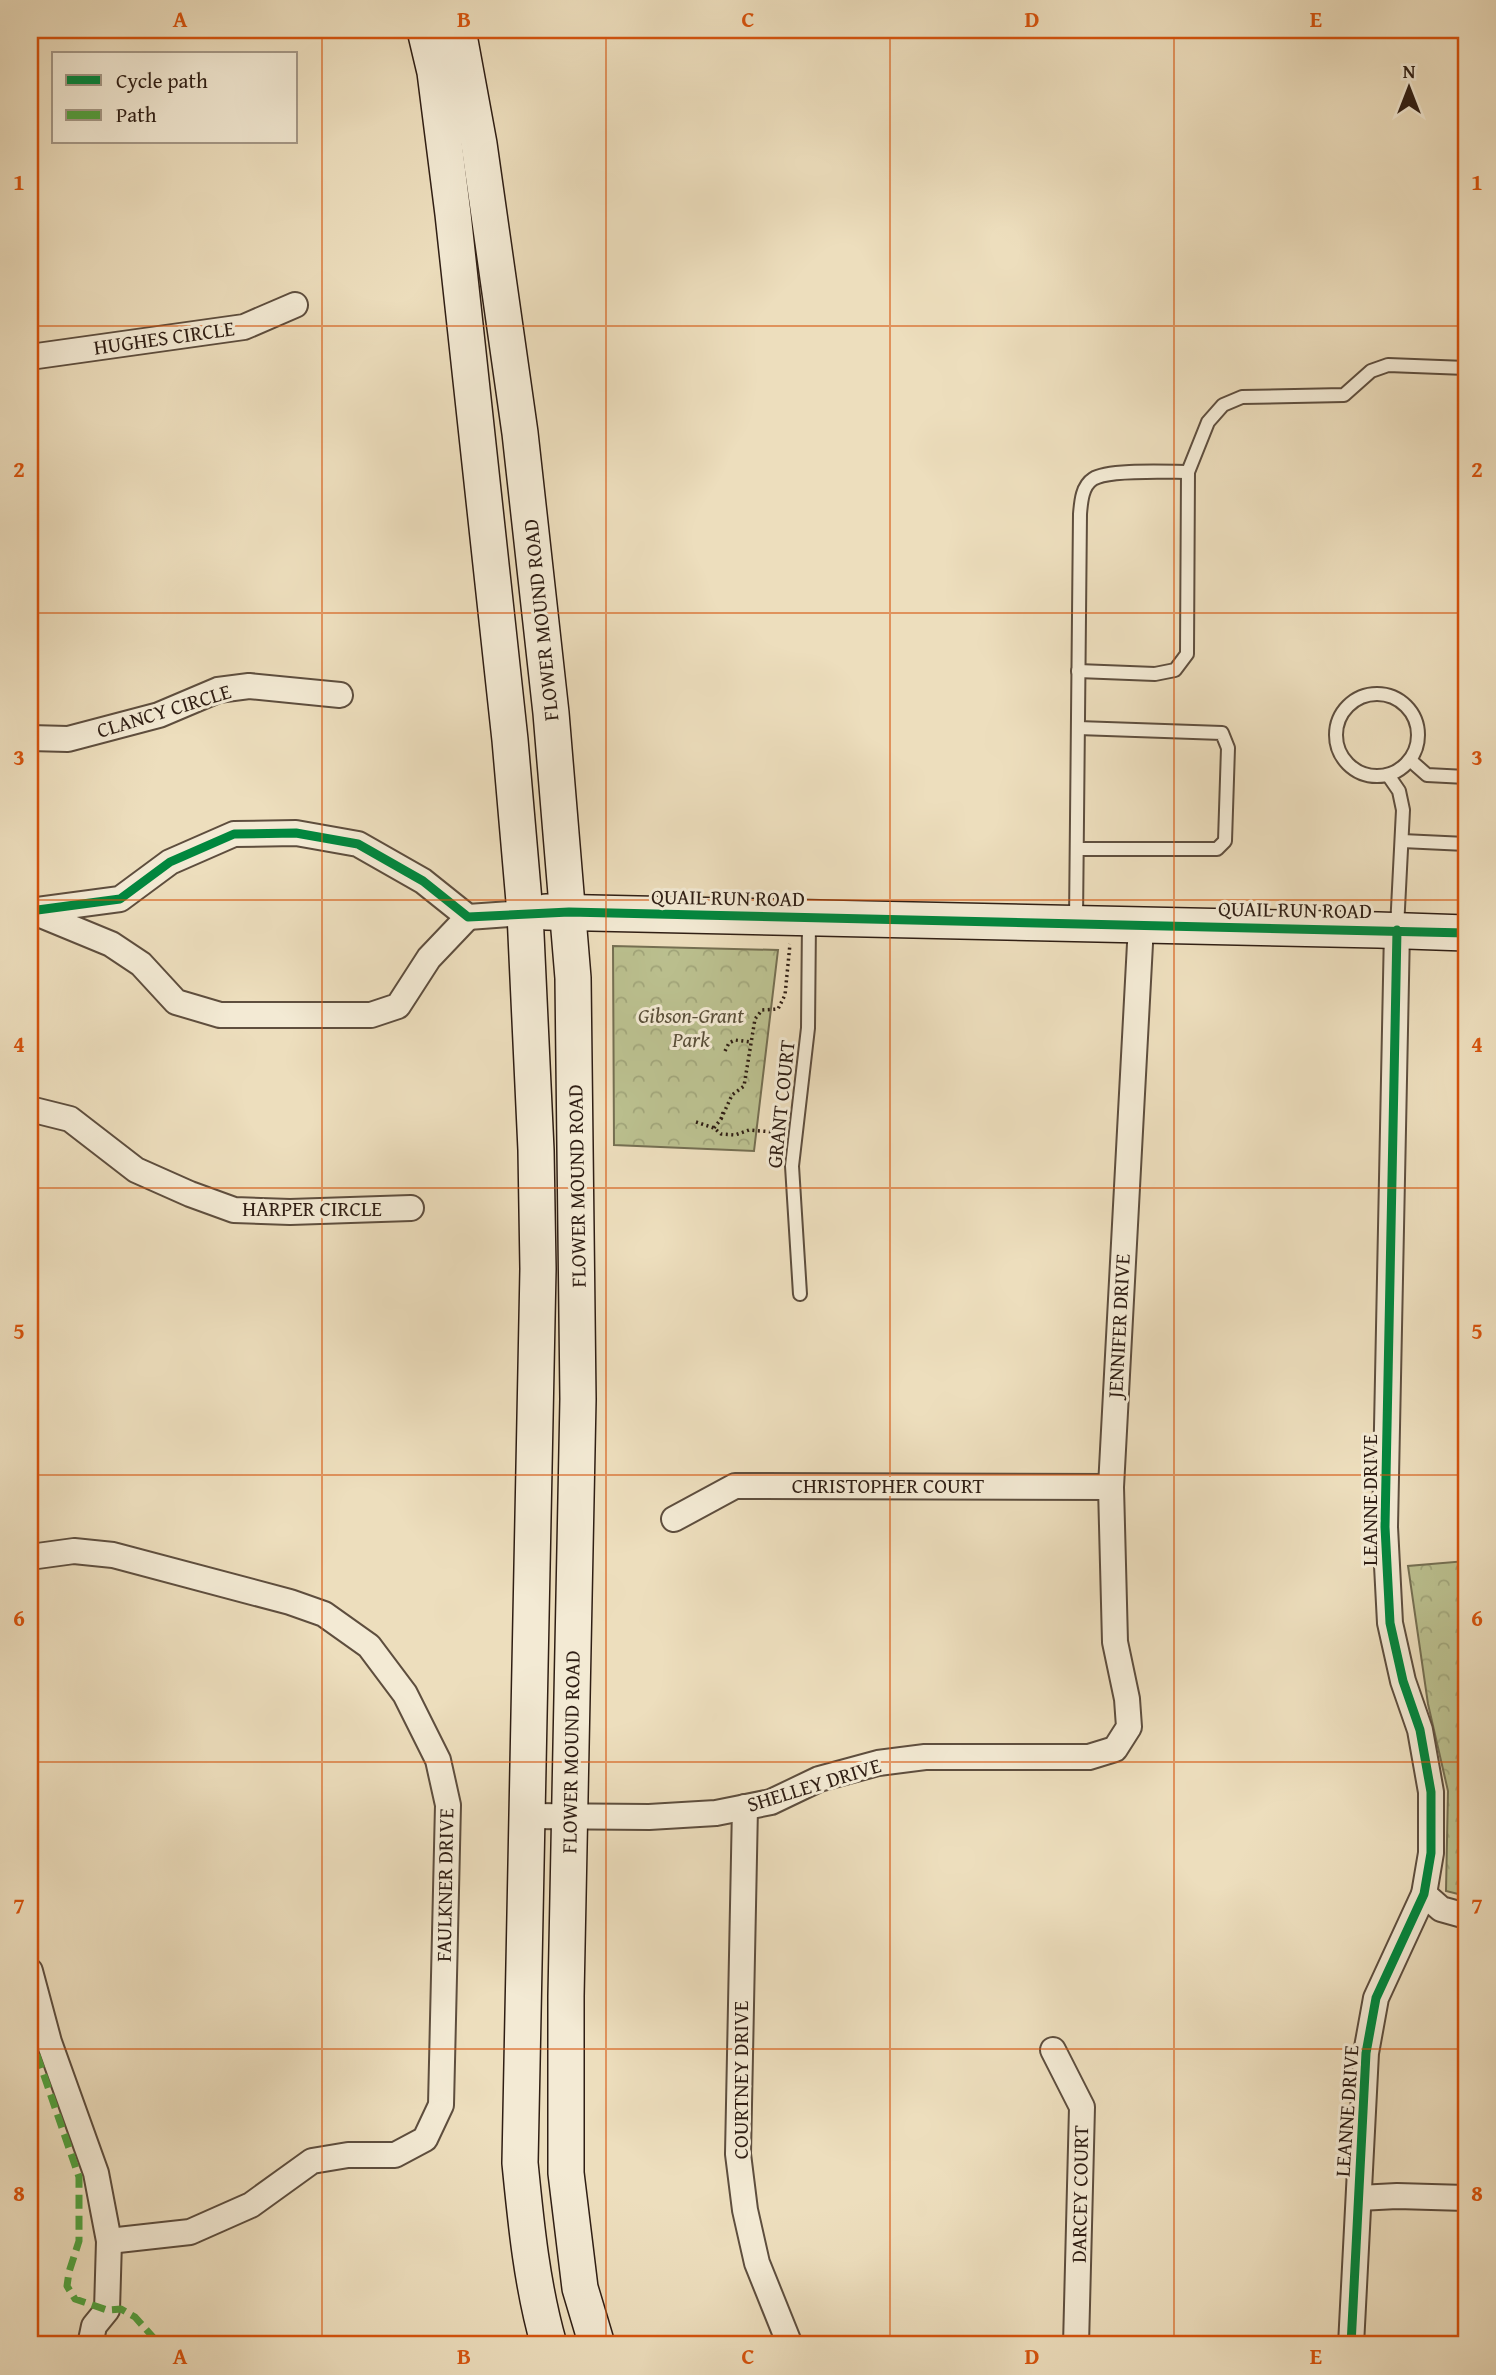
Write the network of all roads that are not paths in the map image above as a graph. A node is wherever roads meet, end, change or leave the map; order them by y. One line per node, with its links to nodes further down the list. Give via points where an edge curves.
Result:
1 (425, 30): 20 (main road, FLOWER MOUND ROAD, via 435,72 458,253)
2 (458, 30): 19 (main road, FLOWER MOUND ROAD, via 520,433)
3 (295, 304): 4 (street, HUGHES CIRCLE, via 244,327)
4 (30, 357)
5 (1466, 368): 6 (lane, via 1388,365 1371,371 1344,394 1242,397 1223,405 1208,422)
6 (1188, 472): 7 (lane, via 1107,473 1092,479 1082,495); 7 (lane, via 1187,654 1175,670 1155,674)
7 (1078, 671): 9 (lane)
8 (340, 695): 10 (street, CLANCY CIRCLE, via 249,686 218,690 159,715 68,739)
9 (1078, 728): 16 (lane); 16 (lane, via 1222,733 1228,748 1225,841 1217,849)
10 (30, 738)
11 (1410, 760): 12 (lane); 12 (lane, via 1418,735 1416,722 1401,701 1376,693 1350,703 1335,728 1340,755 1362,774); 13 (lane, via 1427,775)
12 (1388, 775): 14 (lane, via 1399,791)
13 (1466, 777)
14 (1402, 841): 15 (lane); 25 (lane)
15 (1466, 844)
16 (1077, 849): 22 (lane)
17 (120, 899): 18 (street); 21 (street, via 170,862 234,835 296,834 358,844 423,881); 27 (street, via 111,911)
18 (30, 911): 27 (street)
19 (569, 912): 20 (main road, QUAIL RUN ROAD); 24 (main road, QUAIL RUN ROAD); 37 (main road, FLOWER MOUND ROAD, via 579,1299)
20 (525, 913): 21 (street, QUAIL RUN ROAD); 36 (main road, FLOWER MOUND ROAD, via 538,1269)
21 (468, 917): 27 (street, via 429,958 398,1006 371,1015 220,1015 176,1002 141,964)
22 (1076, 923): 23 (main road, QUAIL RUN ROAD); 24 (main road, QUAIL RUN ROAD)
23 (1141, 925): 25 (main road, QUAIL RUN ROAD); 31 (street, JENNIFER DRIVE)
24 (800, 930): 30 (lane, GRANT COURT, via 808,1028 792,1166)
25 (1397, 930): 26 (main road, QUAIL RUN ROAD); 38 (street, LEANNE DRIVE, via 1385,1527 1390,1623 1420,1730 1431,1792 1431,1853)
26 (1466, 933)
27 (111, 944)
28 (30, 1109): 29 (street, HARPER CIRCLE, via 70,1119 136,1170 234,1210)
29 (411, 1208)
30 (800, 1294)
31 (1111, 1487): 32 (street, CHRISTOPHER COURT, via 735,1486); 34 (street, JENNIFER DRIVE, via 1115,1642)
32 (674, 1519)
33 (30, 1557): 44 (street, FAULKNER DRIVE, via 74,1550 113,1555 324,1614 369,1646 405,1694 438,1760 448,1805 441,2105 425,2139 395,2155 312,2161 251,2205 190,2232)
34 (1129, 1727): 35 (street, SHELLEY DRIVE, via 1115,1749 1089,1757 925,1757 878,1763)
35 (745, 1807): 37 (street, SHELLEY DRIVE, via 649,1817); 48 (street, COURTNEY DRIVE, via 738,2154 757,2263)
36 (527, 1816): 37 (street, SHELLEY DRIVE); 46 (main road, FLOWER MOUND ROAD, via 520,2163 528,2243)
37 (570, 1818): 47 (main road, FLOWER MOUND ROAD, via 566,2172 580,2288)
38 (1424, 1894): 39 (street, via 1441,1909); 42 (street, LEANNE DRIVE, via 1376,1998 1366,2053)
39 (1466, 1916)
40 (30, 1971): 44 (street, via 49,2042 96,2172)
41 (1054, 2050): 49 (street, DARCEY COURT, via 1082,2107)
42 (1359, 2198): 43 (street); 50 (street, LEANNE DRIVE)
43 (1466, 2198)
44 (109, 2241): 45 (street, via 107,2310)
45 (92, 2336)
46 (549, 2345)
47 (597, 2345)
48 (790, 2345)
49 (1076, 2345)
50 (1351, 2345)

